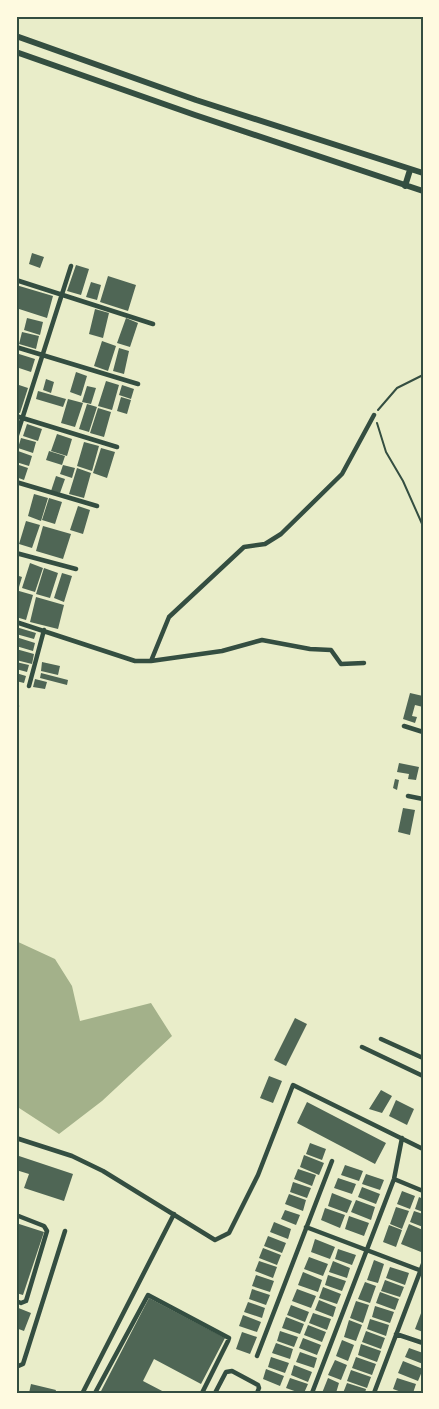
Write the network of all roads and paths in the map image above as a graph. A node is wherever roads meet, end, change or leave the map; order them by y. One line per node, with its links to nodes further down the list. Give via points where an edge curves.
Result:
1 (16, 36): 3 (main road, via 205,103)
2 (16, 52): 5 (main road)
3 (410, 170): 4 (main road); 5 (main road)
4 (423, 173)
5 (405, 186): 6 (main road)
6 (423, 191)
7 (71, 266): 9 (street)
8 (16, 280): 9 (street)
9 (62, 295): 10 (street); 12 (street)
10 (153, 324)
11 (16, 348): 12 (street)
12 (42, 354): 14 (street); 17 (street)
13 (423, 375): 15 (path, via 397,388)
14 (138, 384)
15 (374, 415): 22 (path, via 386,452 404,481); 27 (street, via 342,474 281,534 265,544 244,547 169,617)
16 (16, 416): 17 (street)
17 (23, 418): 18 (street); 19 (street)
18 (16, 438)
19 (117, 447)
20 (16, 482): 21 (street)
21 (97, 506)
22 (423, 526)
23 (16, 553): 24 (street)
24 (76, 569)
25 (16, 622): 26 (street)
26 (44, 630): 27 (street, via 135,661); 29 (street)
27 (151, 661): 28 (street, via 222,651 262,640 331,650 341,664)
28 (364, 662)
29 (29, 686)
30 (404, 726): 31 (street)
31 (423, 732)
32 (408, 796): 33 (street)
33 (423, 799)
34 (381, 1039): 36 (street)
35 (362, 1047): 37 (street)
36 (423, 1058)
37 (423, 1076)
38 (16, 1138): 44 (street, via 72,1156)
39 (402, 1138): 40 (street); 42 (street); 44 (street, via 293,1085 258,1176 229,1233 215,1240)
40 (423, 1149)
41 (332, 1161): 46 (street)
42 (394, 1179): 43 (street); 48 (street)
43 (423, 1191)
44 (174, 1214): 56 (street)
45 (16, 1215): 51 (street, via 44,1226 47,1231 26,1301)
46 (306, 1227): 48 (street); 54 (street)
47 (65, 1231): 55 (street, via 23,1364)
48 (366, 1251): 50 (street); 61 (street)
49 (423, 1264): 50 (street)
50 (422, 1271): 52 (street)
51 (16, 1301)
52 (396, 1334): 53 (street); 62 (street)
53 (423, 1343)
54 (257, 1356)
55 (16, 1367)
56 (83, 1392)
57 (95, 1393): 58 (street, via 148,1295 229,1338)
58 (202, 1393)
59 (215, 1393): 60 (street, via 226,1372 232,1371 258,1385)
60 (257, 1393)
61 (312, 1393)
62 (374, 1393)

